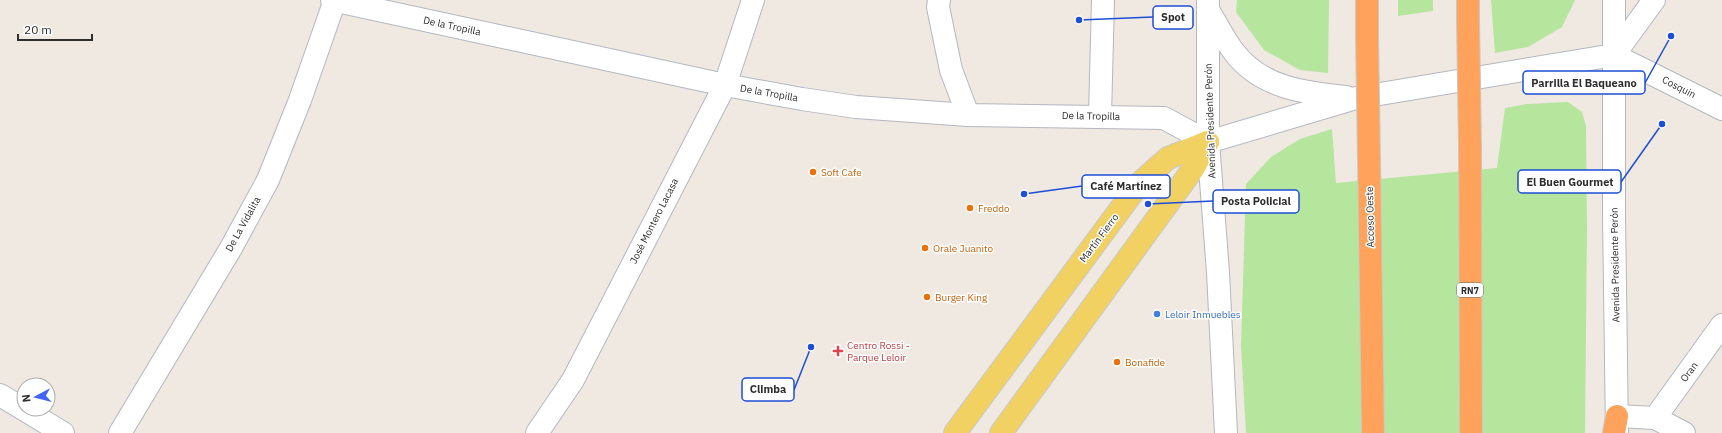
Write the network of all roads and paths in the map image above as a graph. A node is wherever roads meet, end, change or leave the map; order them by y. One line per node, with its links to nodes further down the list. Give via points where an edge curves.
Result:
1 (334, 0): 11 (street, De la Tropilla); 22 (street, De La Vidalita, via 300,100 268,180 231,248)
2 (753, 0): 11 (street, José Montero Lacasa)
3 (939, 0): 14 (street, via 938,7 951,70)
4 (1103, 0): 15 (street)
5 (1367, 0): 27 (highway, Acceso Oeste, bridge)
6 (1614, 0): 10 (street, Avenida Presidente Perón)
7 (1654, 0): 10 (street)
8 (1208, 4): 12 (street, via 1234,53 1259,75 1301,91); 16 (street, Avenida Presidente Perón)
9 (1468, 10): 28 (highway, RN7, bridge)
10 (1614, 55): 12 (street); 13 (street, Cosquin); 20 (street, Avenida Presidente Perón)
11 (725, 85): 14 (street, De la Tropilla, via 856,107); 23 (street, José Montero Lacasa, via 573,380)
12 (1356, 98): 16 (street)
13 (1722, 109)
14 (968, 115): 15 (street, De la Tropilla)
15 (1100, 116): 16 (street, De la Tropilla, via 1164,118)
16 (1208, 142): 24 (main road, Martín Fierro, via 1168,158 1139,184); 25 (main road, via 1193,170); 26 (street, Avenida Presidente Perón, via 1219,280)
17 (1722, 325): 19 (street, Oran)
18 (0, 395): 21 (street)
19 (1655, 418): 20 (street); 29 (street)
20 (1616, 427)
21 (63, 433)
22 (120, 433)
23 (537, 433)
24 (955, 433)
25 (1000, 433)
26 (1226, 433)
27 (1373, 433)
28 (1471, 433)
29 (1684, 433)

